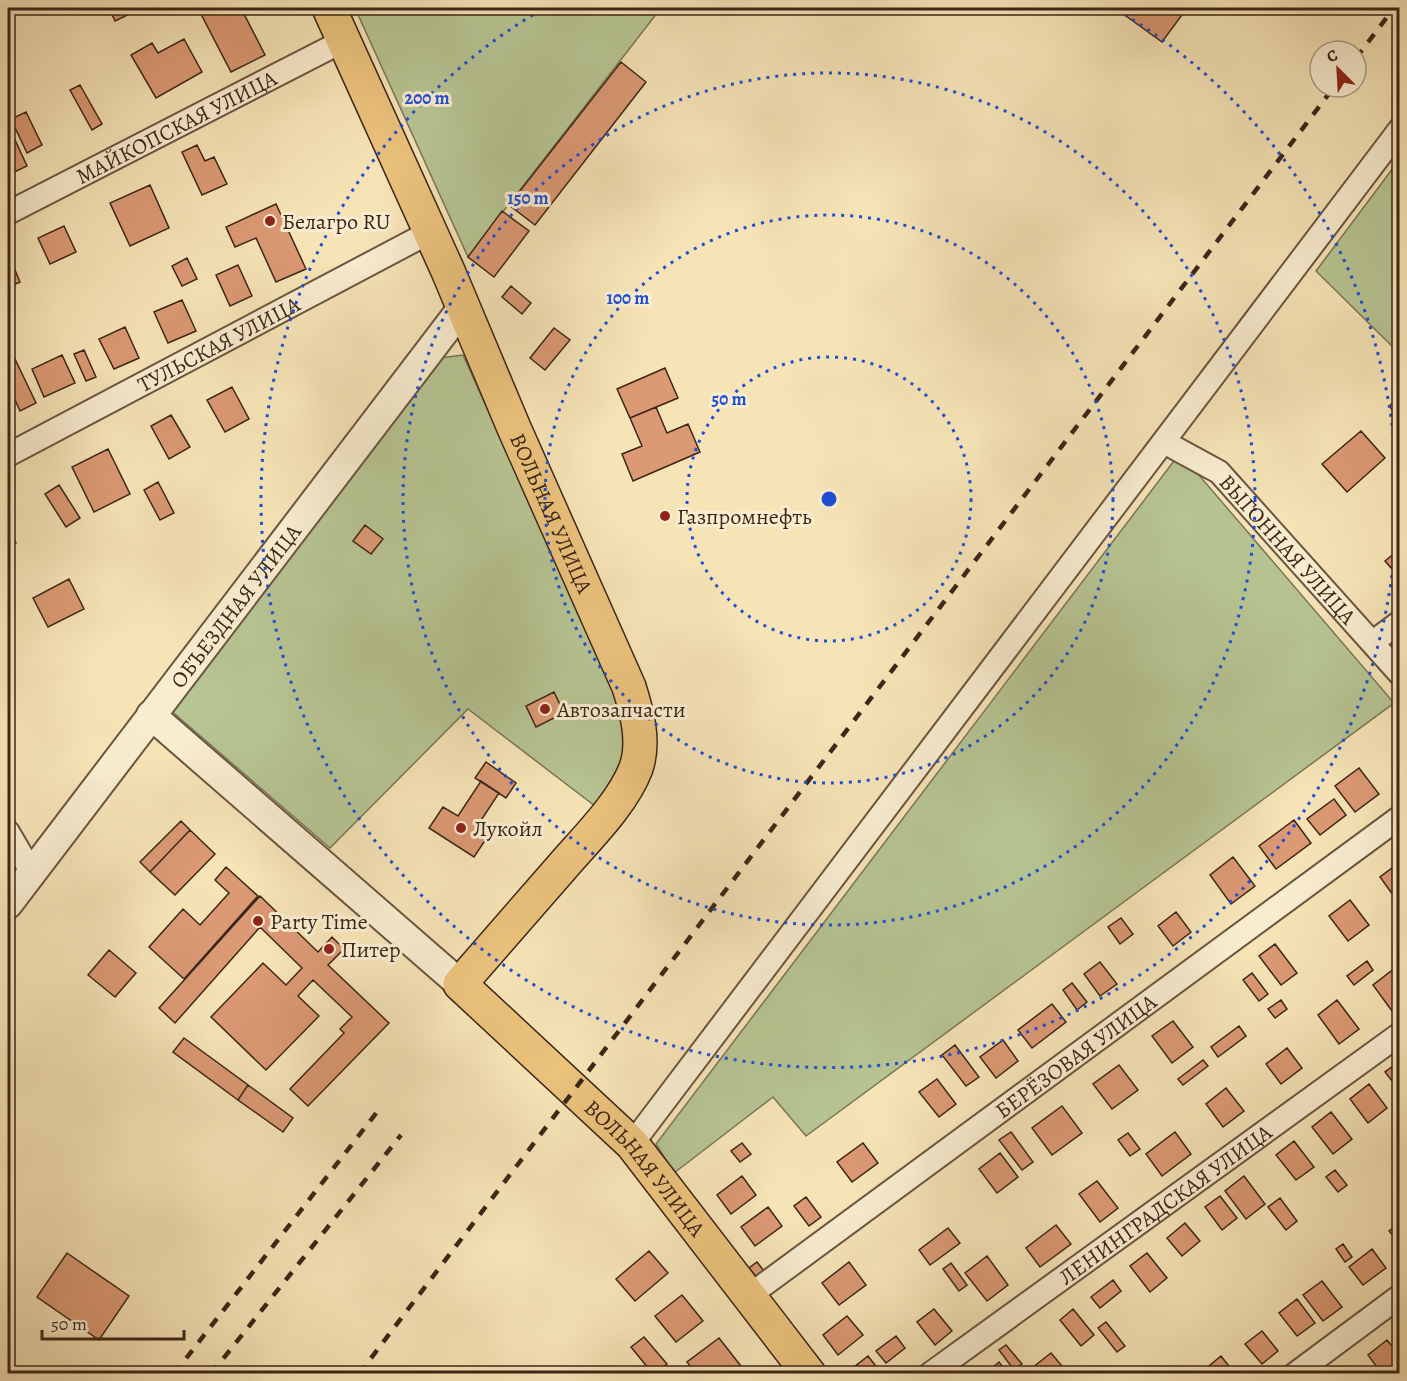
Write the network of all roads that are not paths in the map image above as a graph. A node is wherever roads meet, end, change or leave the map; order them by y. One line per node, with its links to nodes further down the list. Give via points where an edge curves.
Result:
1 (330, 8): 2 (main road, ВОЛЬНАЯ УЛИЦА)
2 (345, 40): 4 (street, МАЙКОПСКАЯ УЛИЦА); 5 (main road, ВОЛЬНАЯ УЛИЦА)
3 (1400, 129): 7 (street)
4 (8, 213)
5 (430, 232): 6 (main road, ВОЛЬНАЯ УЛИЦА); 8 (street, ТУЛЬСКАЯ УЛИЦА)
6 (463, 307): 12 (street, ОБЪЕЗДНАЯ УЛИЦА); 17 (main road, ВОЛЬНАЯ УЛИЦА, via 629,687 638,715 639,744 637,765 627,788)
7 (1164, 442): 10 (street, ВЫГОННАЯ УЛИЦА, via 1219,472); 19 (street)
8 (8, 455)
9 (1400, 622): 10 (street)
10 (1373, 642): 11 (street, ВЫГОННАЯ УЛИЦА)
11 (1400, 674)
12 (151, 715): 15 (street, ОБЪЕЗДНАЯ УЛИЦА); 17 (street, ВОЛЬНАЯ УЛИЦА)
13 (1400, 817): 20 (street, БЕРЁЗОВАЯ УЛИЦА)
14 (8, 832): 15 (street)
15 (32, 873): 16 (street, ОБЪЕЗДНАЯ УЛИЦА)
16 (8, 904)
17 (460, 984): 19 (main road, ВОЛЬНАЯ УЛИЦА)
18 (1400, 1034): 23 (street, ЛЕНИНГРАДСКАЯ УЛИЦА)
19 (632, 1144): 20 (main road, ВОЛЬНАЯ УЛИЦА)
20 (750, 1295): 22 (main road, ВОЛЬНАЯ УЛИЦА)
21 (1400, 1296): 24 (street)
22 (809, 1374)
23 (930, 1374)
24 (1295, 1374)

